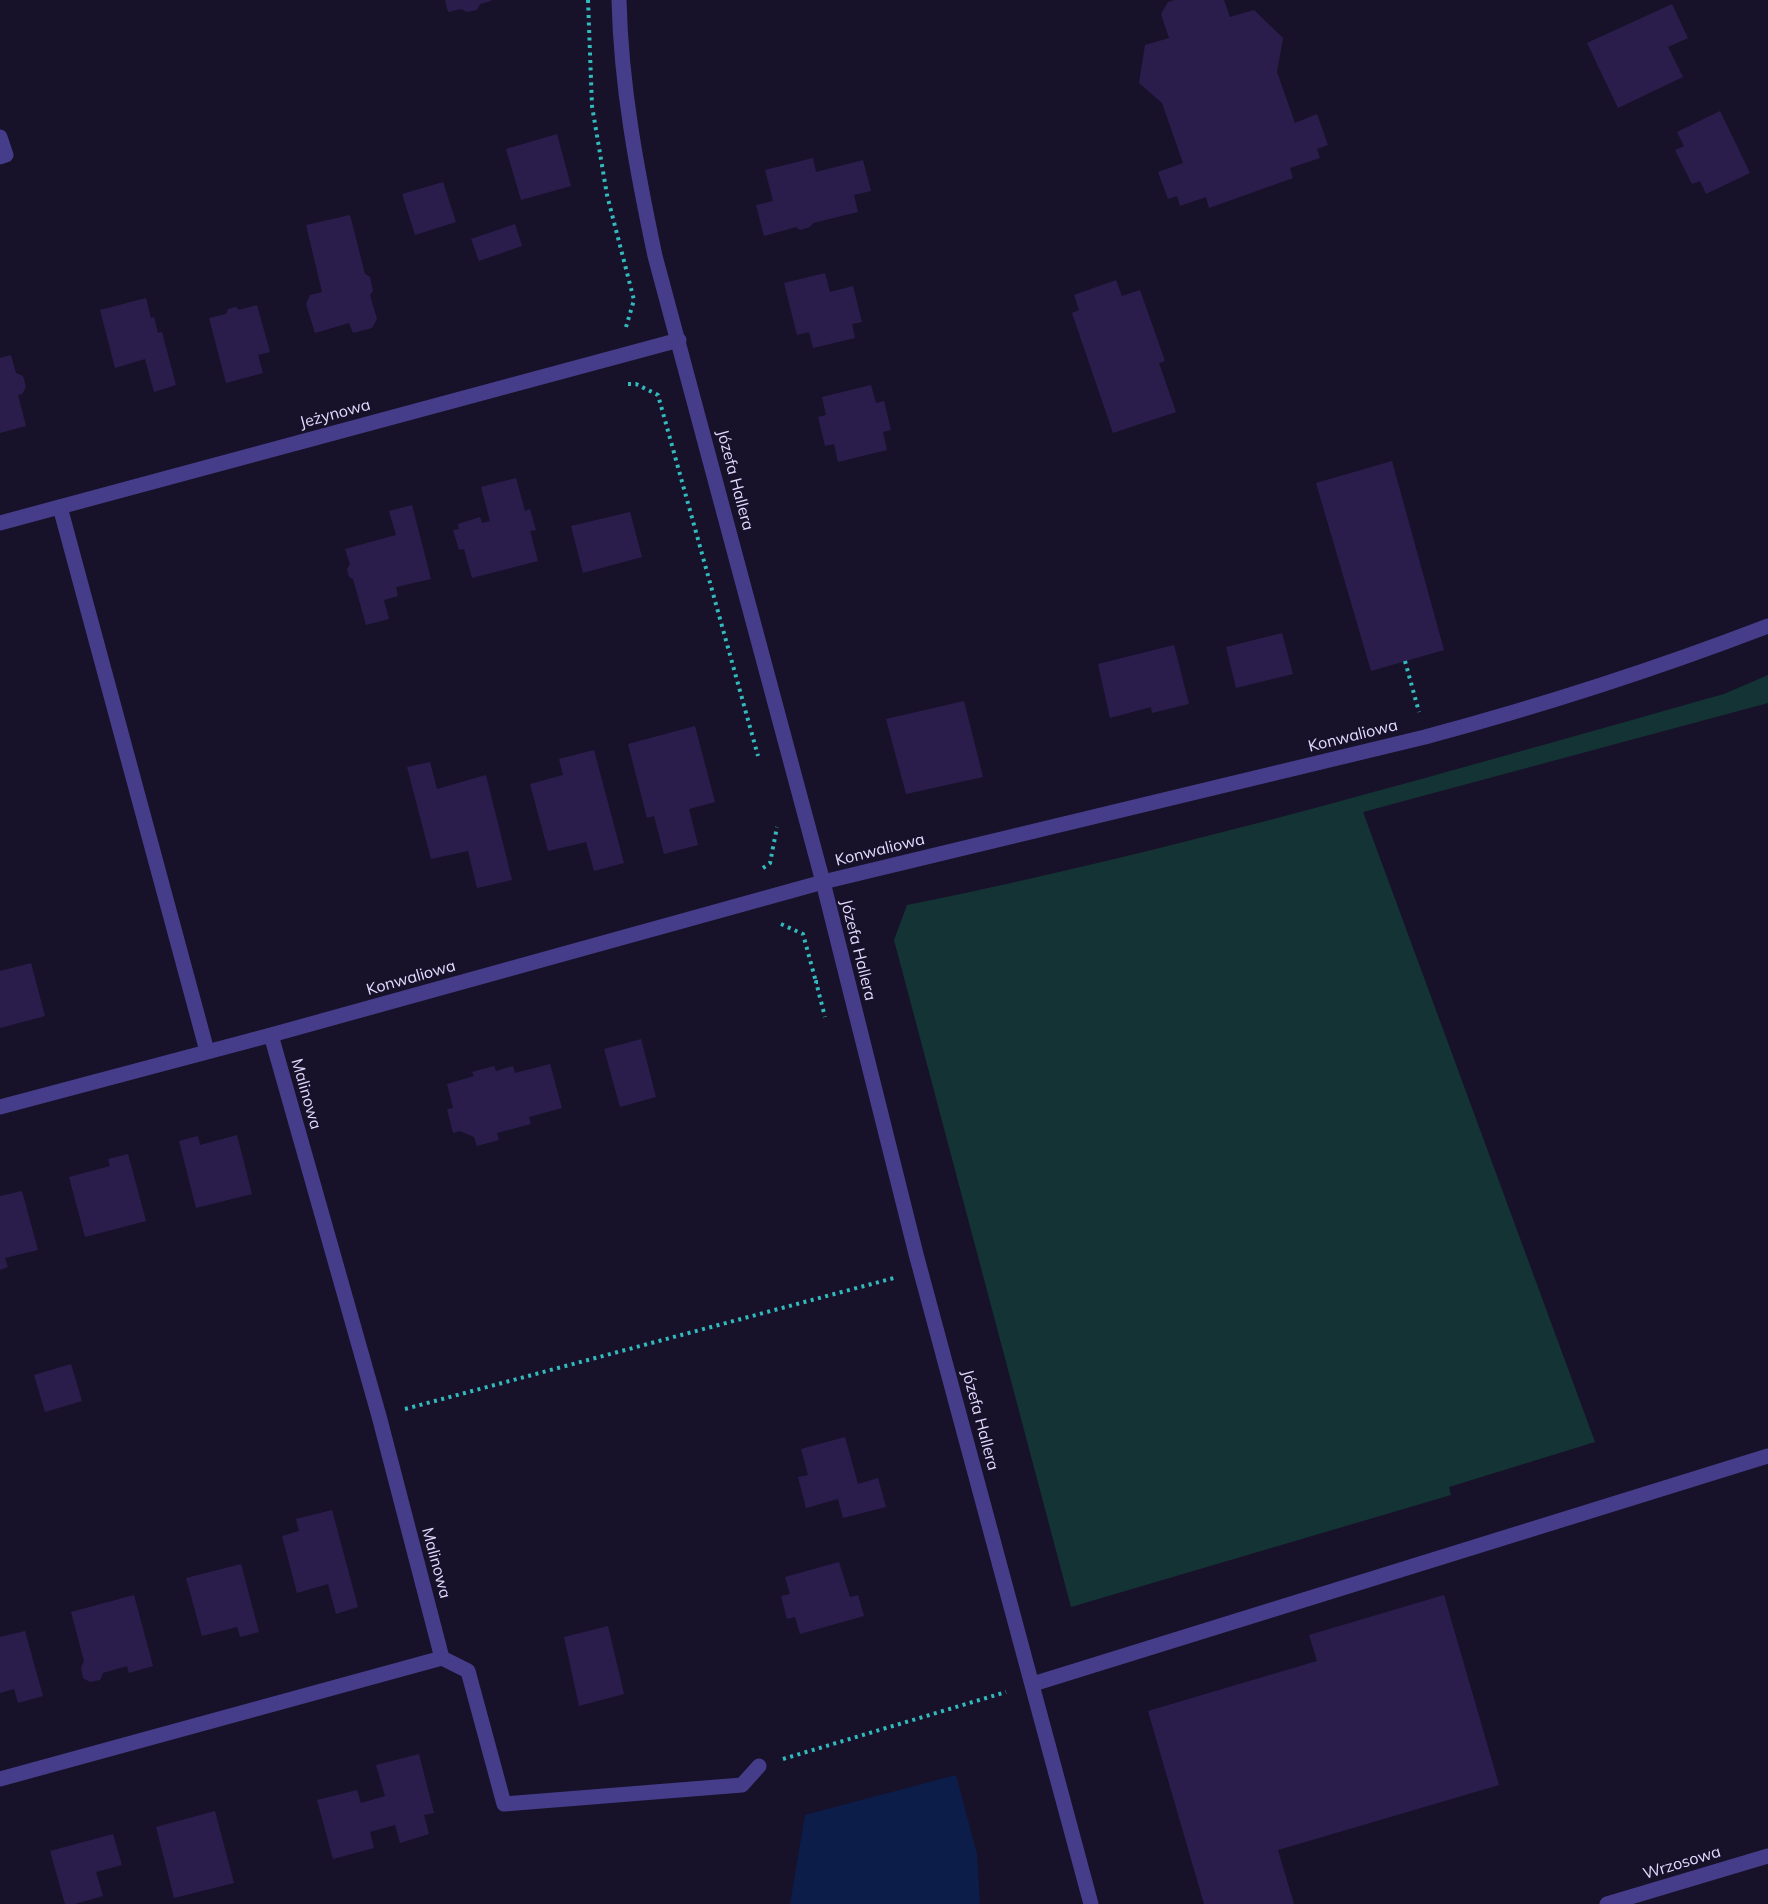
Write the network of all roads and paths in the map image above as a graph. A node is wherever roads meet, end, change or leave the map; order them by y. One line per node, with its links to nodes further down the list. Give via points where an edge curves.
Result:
1 (588, 0): 6 (path, via 592,106 607,195 634,300 626,328 610,337)
2 (619, 0): 5 (street, Józefa Hallera, via 628,113 639,180)
3 (0, 137): 4 (street, via 6,155)
4 (0, 157)
5 (679, 340): 6 (street, Jeżynowa); 14 (street, Józefa Hallera)
6 (615, 356): 7 (street, Jeżynowa); 12 (path, via 623,384 636,384 658,395)
7 (60, 507): 8 (street, Jeżynowa); 18 (street)
8 (0, 523)
9 (1768, 626): 11 (street, Konwaliowa, via 1698,653)
10 (1405, 661): 11 (path)
11 (1425, 737): 14 (street, Konwaliowa)
12 (759, 760)
13 (775, 817): 15 (path, via 778,829 770,863 752,875)
14 (823, 882): 15 (street, Konwaliowa); 20 (street, Józefa Hallera)
15 (757, 900): 16 (path, via 762,922 780,923 803,934); 17 (street, Konwaliowa)
16 (816, 982)
17 (271, 1035): 18 (street, Konwaliowa); 21 (street, Malinowa)
18 (207, 1051): 19 (street, Konwaliowa)
19 (0, 1107)
20 (921, 1270): 21 (path); 24 (street, Józefa Hallera)
21 (379, 1416): 23 (street, Malinowa)
22 (1768, 1456): 24 (street)
23 (442, 1658): 25 (street, via 468,1671 504,1804 742,1785); 26 (street)
24 (1033, 1684): 25 (path); 28 (street, Józefa Hallera)
25 (759, 1766)
26 (0, 1779)
27 (1768, 1856): 29 (street, Wrzosowa)
28 (1091, 1904)
29 (1607, 1904)

